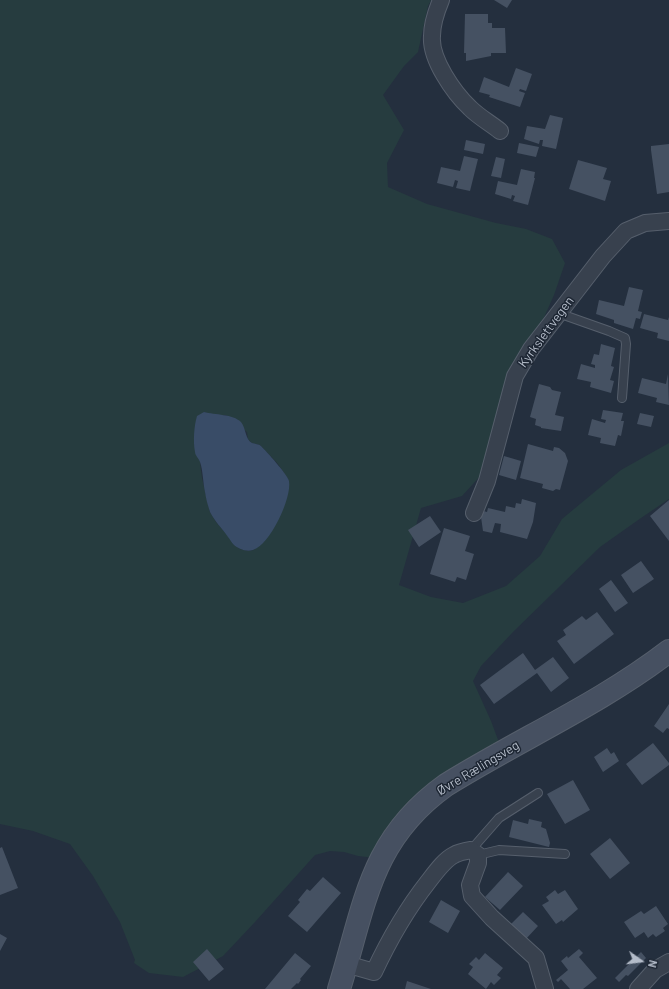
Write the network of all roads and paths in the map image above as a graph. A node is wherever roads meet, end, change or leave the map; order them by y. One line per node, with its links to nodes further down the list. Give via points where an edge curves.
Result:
1 (441, 0): 2 (street, via 435,14 433,52 453,88 470,108)
2 (500, 131)
3 (669, 221): 4 (street, Kyrkslettvegen, via 645,223 626,231)
4 (558, 313): 5 (lane, via 625,338); 6 (street, Kyrkslettvegen, via 531,349 515,376 487,481)
5 (622, 398)
6 (474, 513)
7 (669, 650): 12 (main road, Øvre Rælingsveg, via 603,696 446,785 408,817 375,870)
8 (538, 793): 9 (lane, via 499,818)
9 (475, 853): 10 (lane, via 499,850); 12 (street, via 463,851 453,855 436,871 391,936 374,972); 14 (street, via 478,863 470,884 472,896 536,958)
10 (565, 854)
11 (669, 962): 15 (street, via 655,970)
12 (346, 964): 13 (main road, Øvre Rælingsveg)
13 (339, 989)
14 (545, 989)
15 (638, 989)

